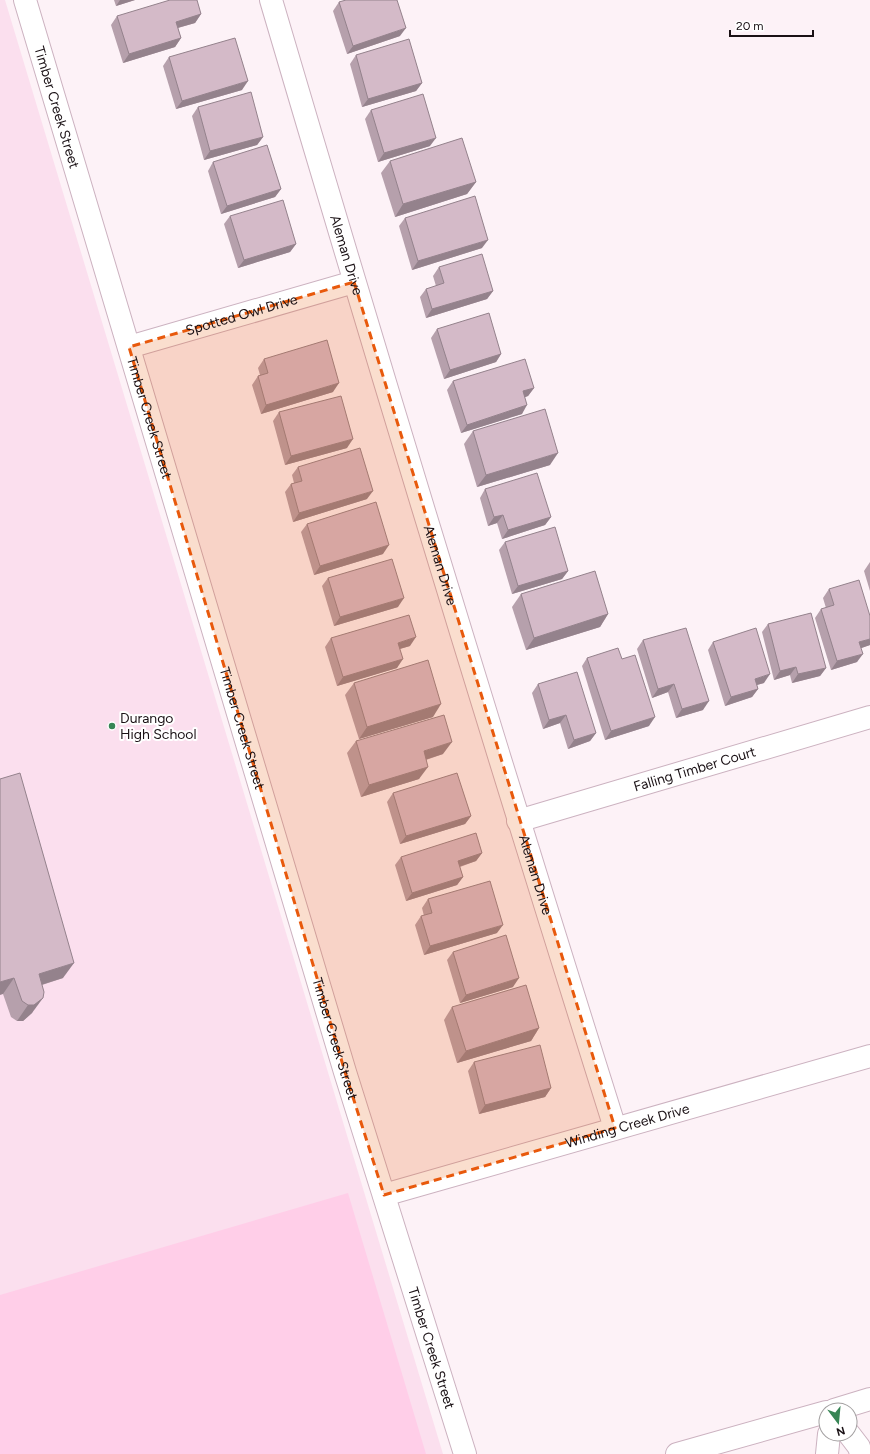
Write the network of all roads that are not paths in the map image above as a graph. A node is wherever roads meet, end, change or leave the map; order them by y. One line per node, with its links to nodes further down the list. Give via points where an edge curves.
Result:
1 (26, 0): 4 (street, Timber Creek Street)
2 (271, 0): 3 (street, Aleman Drive)
3 (354, 282): 4 (street, Spotted Owl Drive); 6 (street, Aleman Drive)
4 (129, 347): 9 (street, Timber Creek Street, via 342,1065)
5 (870, 717): 6 (street, Falling Timber Court)
6 (518, 821): 8 (street, Aleman Drive)
7 (870, 1056): 8 (street, Winding Creek Drive)
8 (615, 1128): 9 (street, Winding Creek Drive)
9 (384, 1195): 15 (street, Timber Creek Street)
10 (870, 1399): 11 (street)
11 (858, 1403)
12 (818, 1414): 16 (street)
13 (828, 1442): 17 (street)
14 (855, 1442): 18 (street)
15 (466, 1454)
16 (677, 1454)
17 (827, 1454)
18 (861, 1454)

